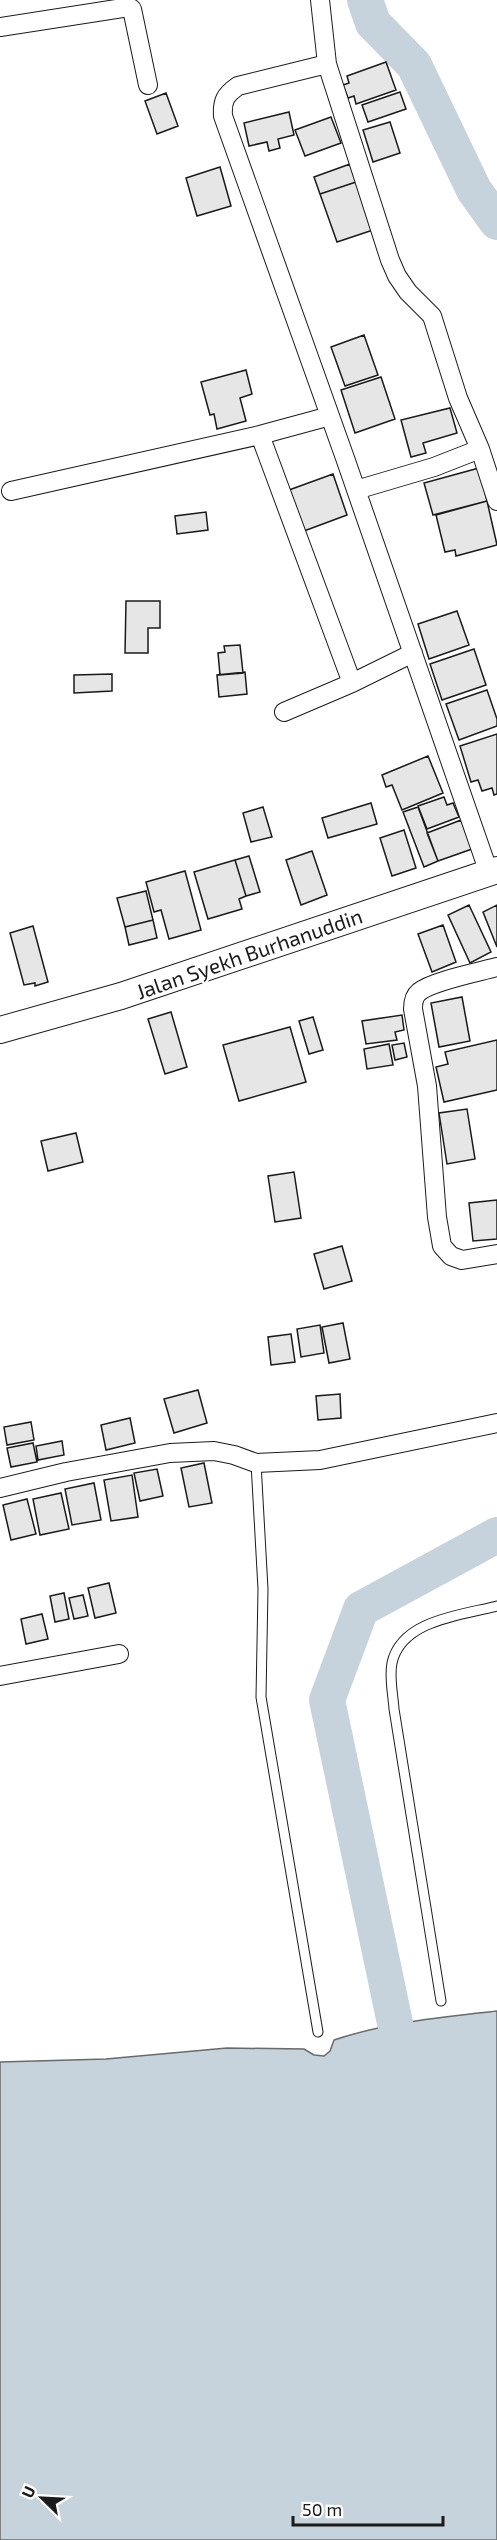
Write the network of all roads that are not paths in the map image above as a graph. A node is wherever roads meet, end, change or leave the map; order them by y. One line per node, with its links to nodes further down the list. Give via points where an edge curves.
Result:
1 (321, 0): 3 (street)
2 (0, 27): 4 (street, via 129,7)
3 (327, 64): 5 (street, via 238,86 227,93 222,104); 7 (street, via 390,260 408,292 432,316 458,398)
4 (148, 85)
5 (330, 416): 6 (street); 8 (street)
6 (260, 435): 9 (street); 12 (street)
7 (480, 449): 8 (street); 10 (street)
8 (356, 490): 11 (street)
9 (11, 491)
10 (497, 501)
11 (413, 653): 12 (street); 14 (street)
12 (352, 683): 13 (street)
13 (284, 712)
14 (493, 872): 16 (main road, Jalan Syekh Burhanuddin, via 122,996)
15 (497, 967): 17 (street, via 417,992 413,1009 427,1086 442,1246 451,1256 462,1260)
16 (0, 1030)
17 (497, 1254)
18 (497, 1424): 19 (street, via 320,1460)
19 (256, 1463): 20 (street, via 214,1451 170,1453); 25 (lane, via 263,1580 261,1697)
20 (0, 1488)
21 (497, 1606): 24 (lane, via 412,1632 398,1646 391,1665 394,1709)
22 (119, 1654): 23 (street)
23 (0, 1676)
24 (441, 2001)
25 (318, 2032)

